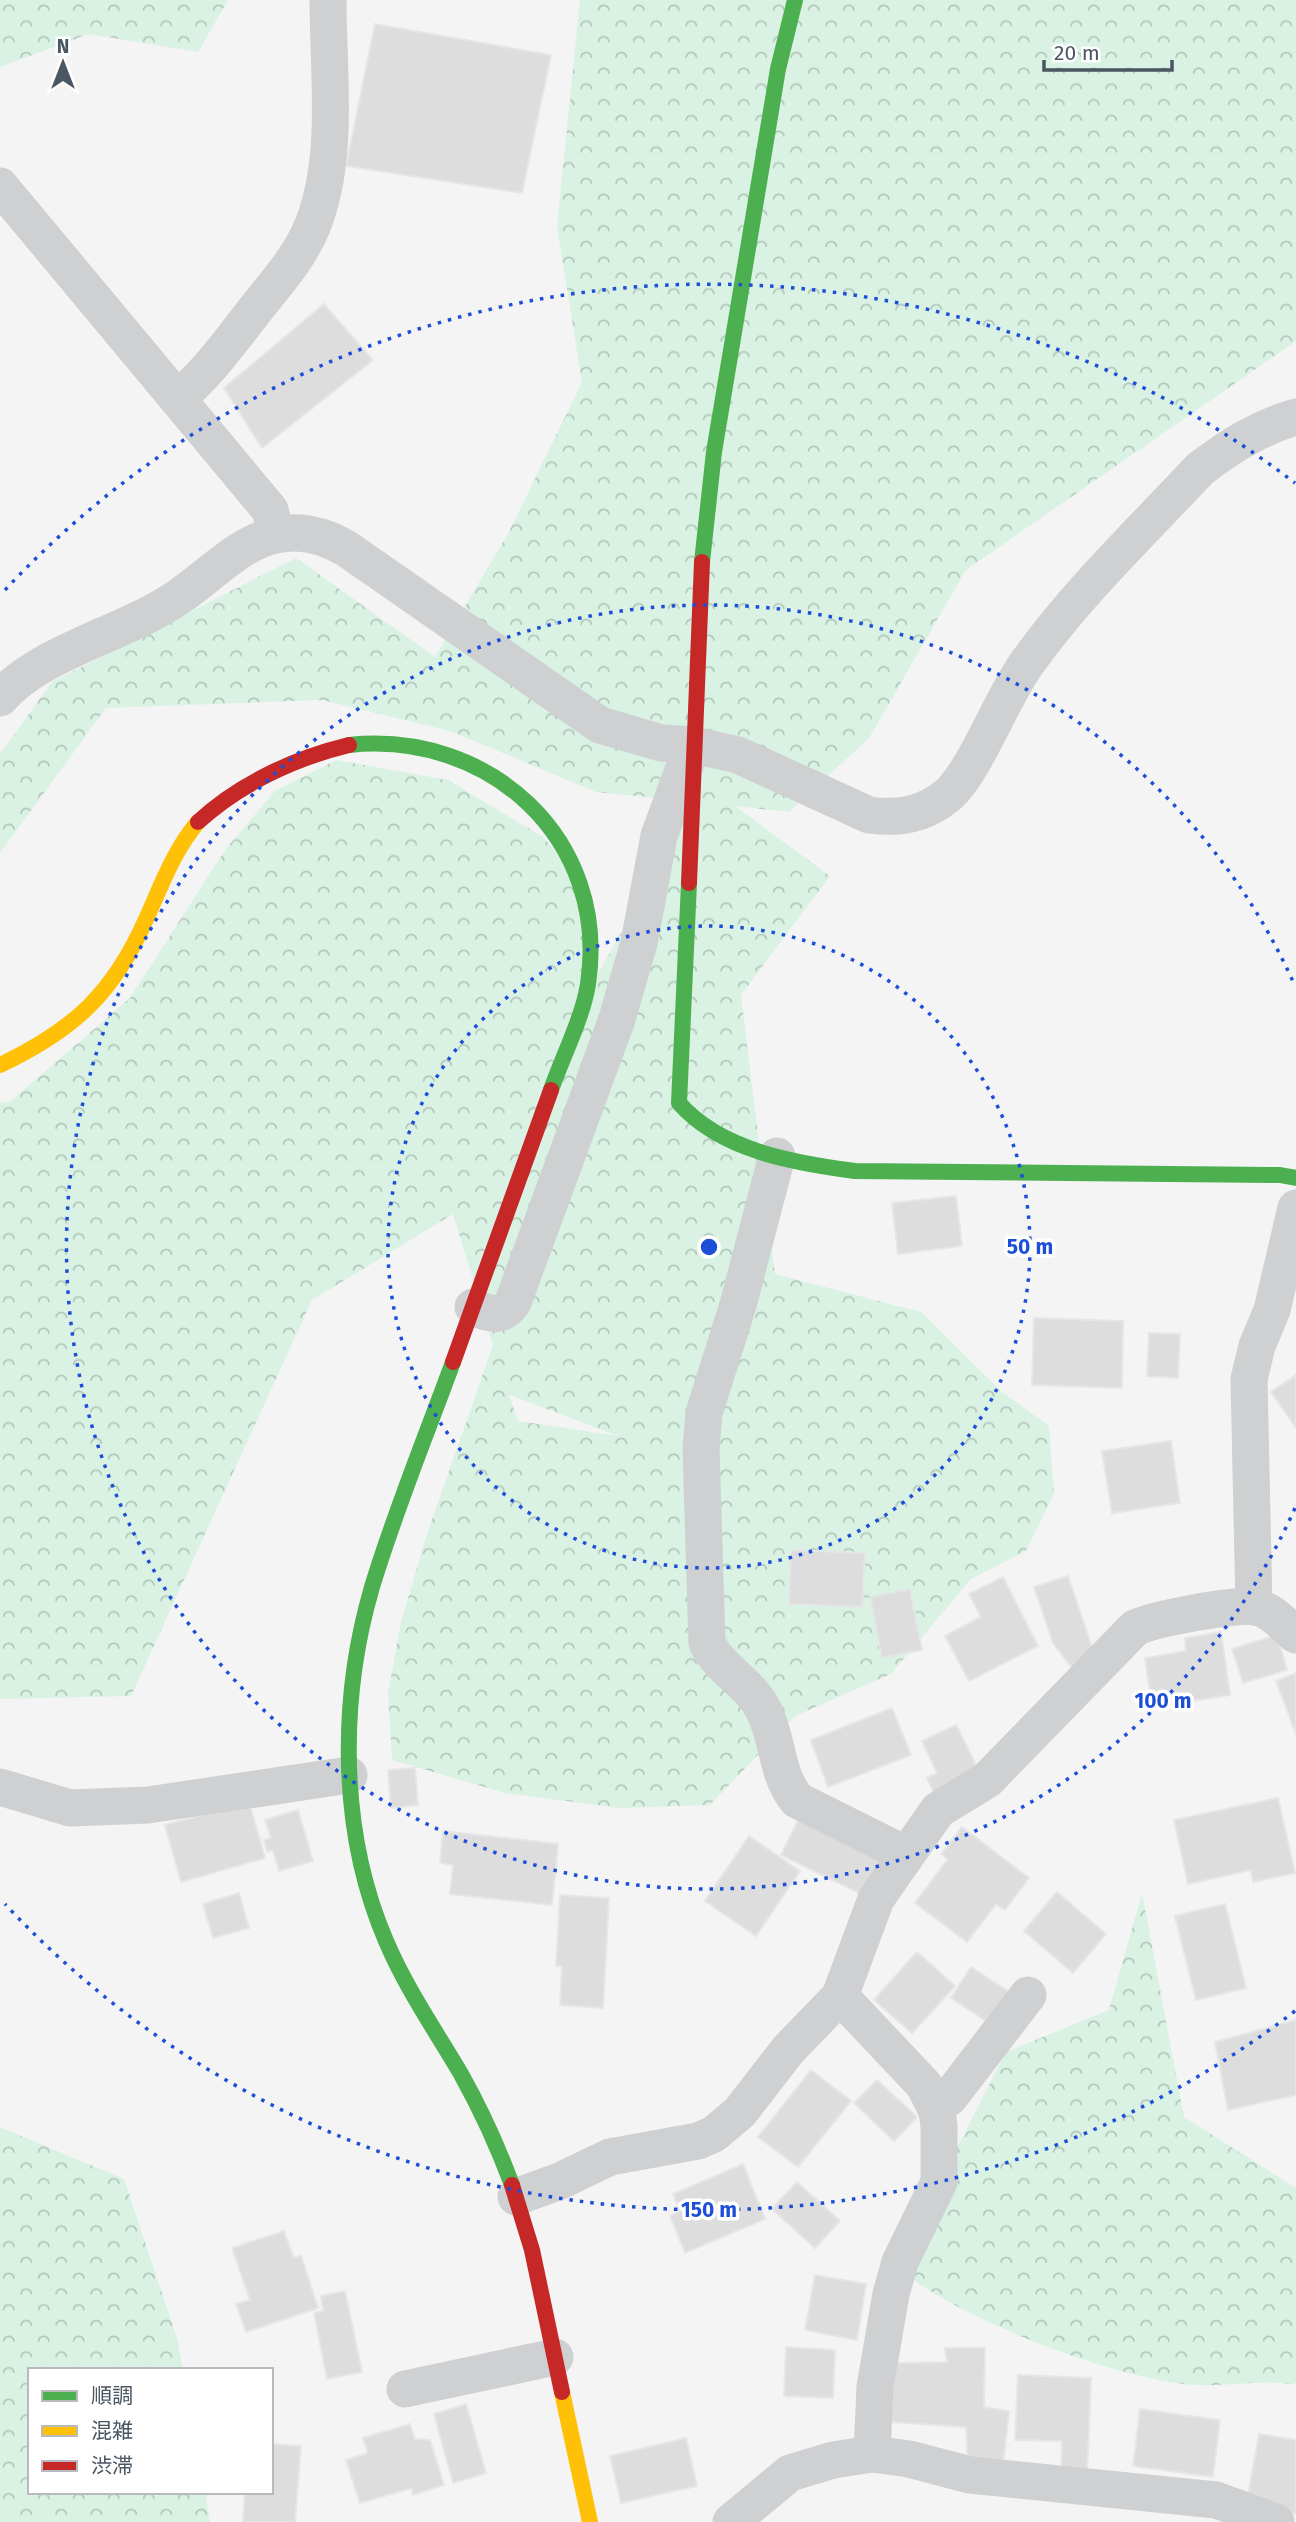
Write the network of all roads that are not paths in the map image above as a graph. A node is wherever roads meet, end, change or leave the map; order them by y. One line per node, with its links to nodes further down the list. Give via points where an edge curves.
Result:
1 (328, 0): 4 (street, via 328,150 324,191 311,230 290,265 198,382)
2 (795, 0): 8 (street, via 778,69 709,487)
3 (0, 186): 4 (street)
4 (178, 398): 6 (street, via 270,510)
5 (1296, 417): 8 (street, via 1255,432 1200,469 1062,617 1013,684 964,775 934,806 913,815 869,815 738,755)
6 (276, 534): 7 (street, via 245,547 202,582 146,617 30,673); 8 (street, via 312,534 331,540 600,725 662,743)
7 (0, 698)
8 (693, 745): 10 (street, via 679,1103 698,1123); 13 (street, via 659,836 639,943 617,1019 513,1302 508,1311 498,1314)
9 (0, 1065): 13 (street, via 61,1034 114,983 133,952 179,846 210,812 289,765 351,745 415,745 476,764 527,801 565,850 589,916 591,952 588,987 578,1021)
10 (777, 1156): 11 (street, via 855,1171); 18 (street, via 703,1421 707,1643 719,1662 758,1701 770,1726 785,1785 797,1800)
11 (1296, 1178)
12 (1296, 1208): 14 (street, via 1272,1310 1249,1379)
13 (473, 1307): 16 (street, via 372,1587 357,1644 349,1703)
14 (1254, 1606): 15 (street, via 1269,1612); 18 (street, via 1160,1619 1135,1628 986,1780 938,1810)
15 (1296, 1635)
16 (349, 1775): 17 (street, via 148,1805 70,1808); 22 (street, via 365,1878 383,1934 408,1988 487,2123)
17 (0, 1787)
18 (905, 1854): 20 (street, via 876,1899)
19 (1028, 1995): 21 (street, via 950,2098)
20 (839, 1996): 21 (street, via 924,2085); 22 (street, via 788,2050 740,2112 714,2134 626,2152)
21 (934, 2104): 25 (street, via 939,2126 939,2182 900,2262 891,2294 877,2372)
22 (516, 2197): 23 (street)
23 (555, 2357): 24 (street); 26 (street)
24 (405, 2389)
25 (873, 2454): 27 (street, via 790,2473); 28 (street, via 970,2475 1216,2500)
26 (590, 2522)
27 (730, 2522)
28 (1276, 2522)

